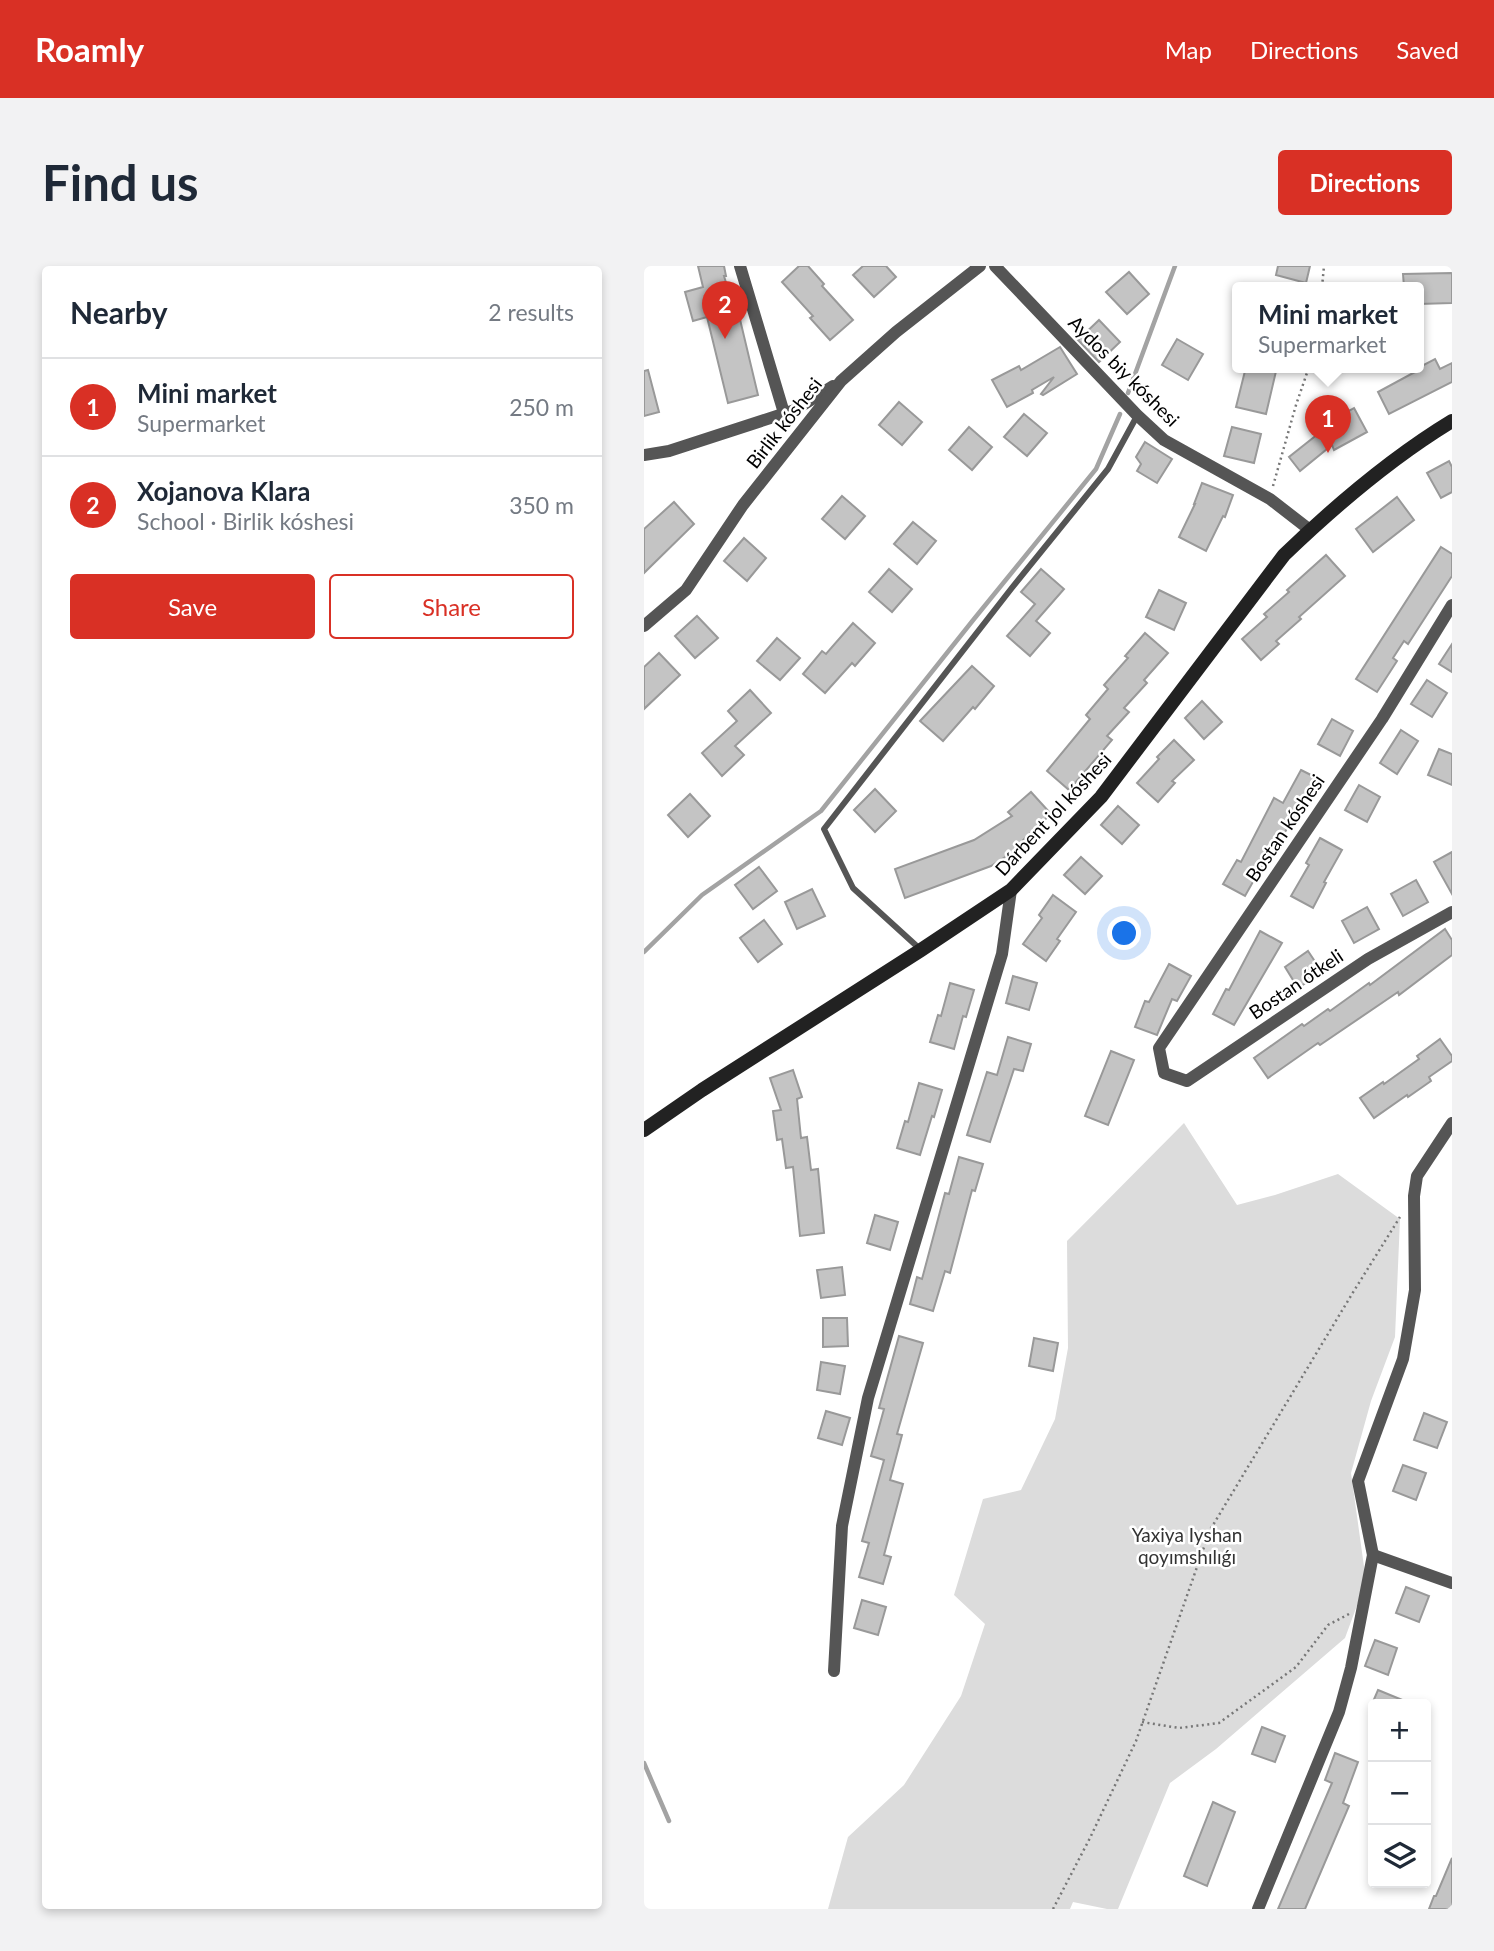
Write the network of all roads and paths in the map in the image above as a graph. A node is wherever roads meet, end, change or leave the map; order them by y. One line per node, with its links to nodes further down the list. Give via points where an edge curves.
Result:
1 (740, 266): 6 (street)
2 (979, 266): 5 (street, Birlik kóshesi)
3 (995, 266): 7 (street, Aydos biy kóshesi)
4 (1307, 373): 10 (path)
5 (841, 381): 6 (street); 13 (street, Birlik kóshesi, via 743,505 686,590)
6 (784, 413): 9 (street)
7 (1137, 415): 10 (street, Aydos biy kóshesi, via 1164,440); 16 (lane, via 1108,469 824,829 853,888)
8 (1452, 421): 11 (main road, Dárbent jol kóshesi, via 1385,465)
9 (644, 455)
10 (1270, 499): 11 (street, Aydos biy kóshesi)
11 (1310, 530): 14 (main road, Dárbent jol kóshesi, via 1284,555 1101,797)
12 (1452, 605): 17 (street, Bostan kóshesi, via 1382,719 1158,1048)
13 (644, 626)
14 (1011, 890): 16 (main road, Dárbent jol kóshesi); 24 (street, via 1002,954 868,1398 842,1526)
15 (1452, 912): 17 (street, Bostan ótkeli, via 1368,959 1187,1081)
16 (921, 950): 19 (main road, Dárbent jol kóshesi)
17 (1164, 1073)
18 (1452, 1123): 21 (street, via 1418,1176 1415,1290 1403,1359 1358,1482)
19 (644, 1130)
20 (1400, 1218): 25 (path, via 1210,1530)
21 (1373, 1555): 22 (street); 23 (street)
22 (1452, 1583)
23 (1362, 1607): 25 (path, via 1328,1625 1296,1667 1219,1723 1178,1728); 27 (street, via 1339,1712)
24 (834, 1671)
25 (1142, 1722): 26 (path)
26 (1053, 1909)
27 (1258, 1909)

